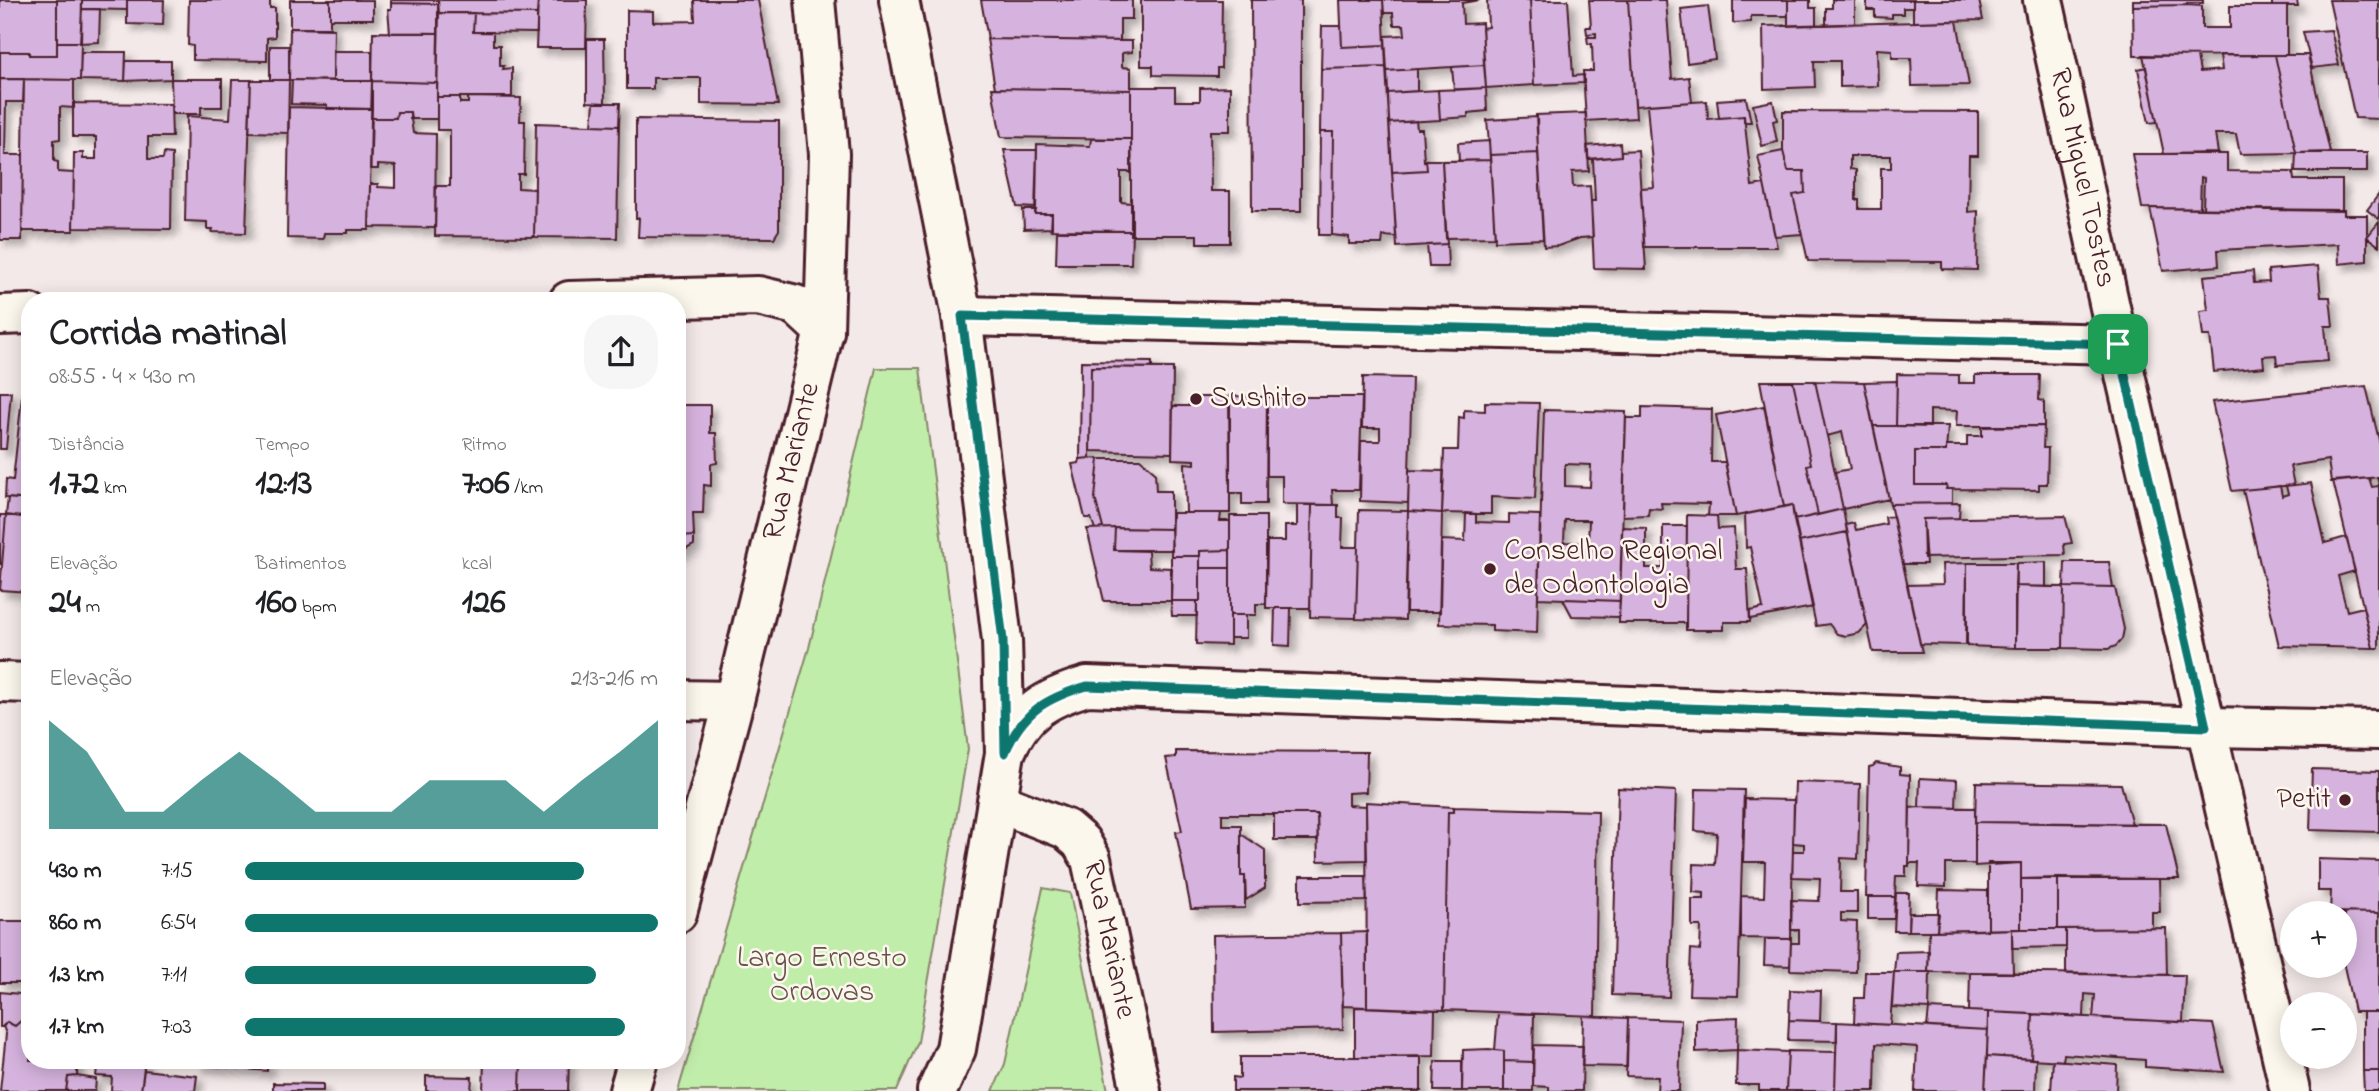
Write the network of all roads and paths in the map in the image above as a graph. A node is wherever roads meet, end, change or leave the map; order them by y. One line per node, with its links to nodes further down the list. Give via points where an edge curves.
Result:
1 (815, 0): 8 (main road, Rua Mariante, via 829,154)
2 (899, 0): 7 (main road)
3 (2043, 0): 9 (main road, Rua Miguel Tostes)
4 (686, 298): 8 (main road, via 758,296 796,305)
5 (21, 314): 6 (main road)
6 (0, 315)
7 (962, 316): 9 (main road); 16 (main road, via 1003,640)
8 (824, 331): 13 (main road, Rua Mariante)
9 (2118, 344): 14 (main road, Rua Miguel Tostes)
10 (0, 682): 11 (main road)
11 (21, 683)
12 (686, 700): 13 (main road)
13 (734, 701): 18 (main road, Rua Mariante)
14 (2206, 727): 15 (main road); 16 (main road, via 1087,686 1058,695 1032,711 1012,735); 23 (main road, Rua Miguel Tostes)
15 (2379, 730)
16 (1005, 753): 17 (main road)
17 (997, 802): 21 (main road, via 957,1049); 22 (main road, Rua Mariante, via 1066,829 1091,859)
18 (686, 880)
19 (635, 1069): 20 (main road)
20 (629, 1091)
21 (937, 1091)
22 (1141, 1091)
23 (2290, 1091)

